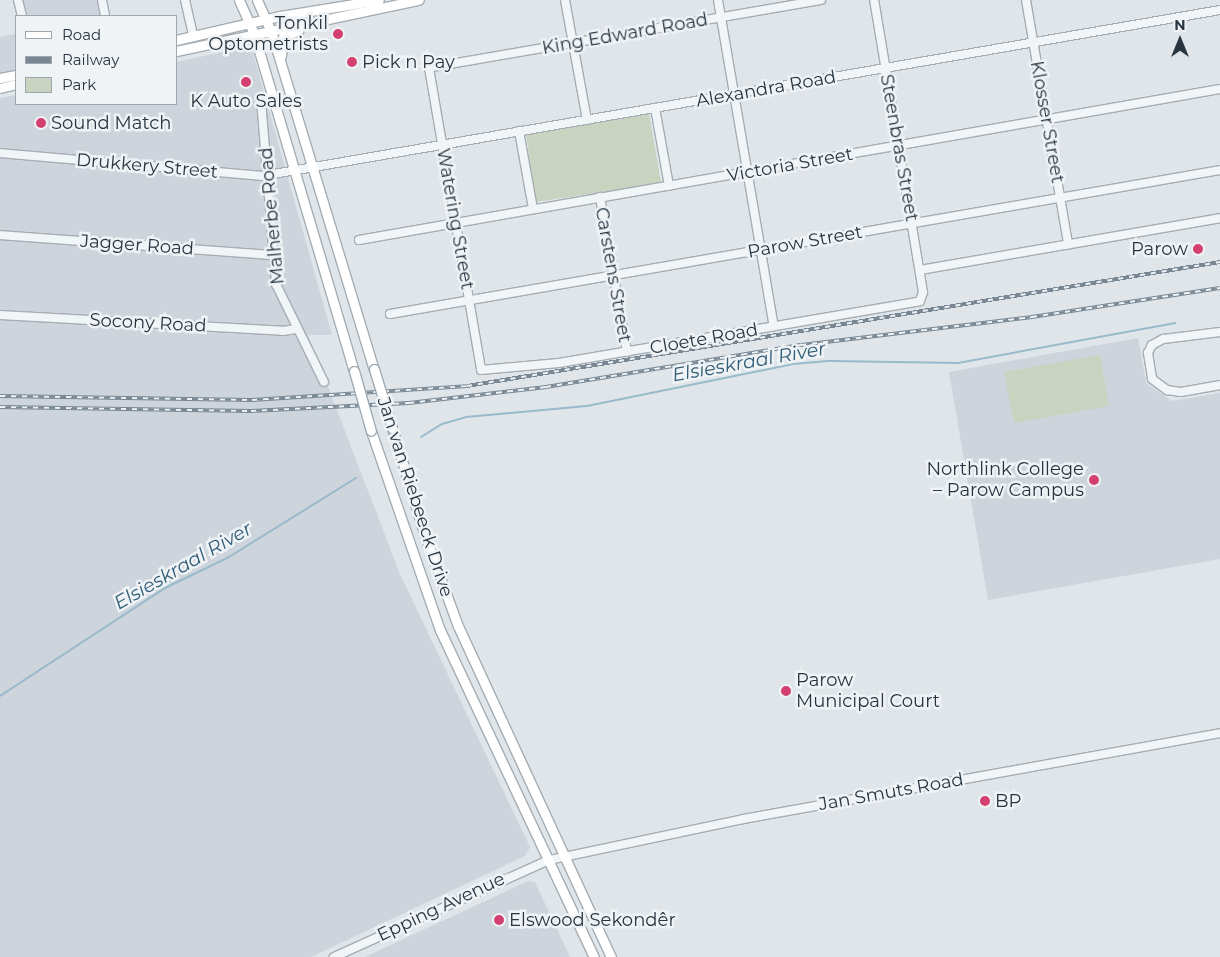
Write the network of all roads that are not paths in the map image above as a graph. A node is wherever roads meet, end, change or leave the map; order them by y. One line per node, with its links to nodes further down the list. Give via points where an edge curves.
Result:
1 (18, 0): 14 (street)
2 (102, 0): 15 (street)
3 (186, 0): 22 (street)
4 (240, 0): 19 (main road, Jan van Riebeeck Drive)
5 (257, 0): 17 (main road, Jan van Riebeeck Drive)
6 (419, 0): 12 (main road)
7 (565, 0): 25 (street)
8 (718, 0): 16 (street)
9 (821, 0): 16 (street, King Edward Road)
10 (874, 0): 29 (street, Steenbras Street)
11 (1026, 0): 24 (street, Klosser Street)
12 (372, 3): 17 (main road); 18 (main road)
13 (1220, 10): 24 (street, Alexandra Road)
14 (22, 15)
15 (105, 15)
16 (721, 17): 25 (street, King Edward Road); 35 (street)
17 (266, 19): 19 (main road); 20 (main road, Jan van Riebeeck Drive)
18 (328, 19): 20 (main road); 27 (main road, via 286,34 281,41)
19 (250, 23): 21 (main road, Jan van Riebeeck Drive); 22 (main road)
20 (270, 30): 21 (main road); 27 (main road, Jan van Riebeeck Drive)
21 (254, 34): 26 (main road); 45 (main road, Jan van Riebeeck Drive)
22 (193, 36): 23 (main road)
23 (178, 40)
24 (1033, 42): 29 (street, Alexandra Road); 39 (street, Klosser Street)
25 (573, 43): 28 (street, King Edward Road); 38 (street)
26 (178, 51)
27 (280, 64): 44 (main road, Jan van Riebeeck Drive)
28 (429, 68): 41 (street, Watering Street)
29 (885, 68): 35 (street, Alexandra Road); 42 (street, Steenbras Street)
30 (15, 75): 31 (main road)
31 (0, 78)
32 (15, 84): 33 (main road)
33 (0, 88)
34 (1220, 89): 39 (street, Victoria Street)
35 (735, 94): 37 (street, Alexandra Road); 47 (street)
36 (261, 100): 48 (street, Malherbe Road)
37 (655, 108): 38 (street, Alexandra Road); 49 (street)
38 (586, 120): 40 (street, Alexandra Road)
39 (1046, 120): 42 (street, Victoria Street); 51 (street, Klosser Street)
40 (519, 131): 41 (street, Alexandra Road); 52 (street)
41 (442, 145): 44 (street, Alexandra Road); 54 (street, Watering Street)
42 (898, 146): 47 (street, Victoria Street); 55 (street, Steenbras Street)
43 (0, 153): 48 (street, Drukkery Street)
44 (312, 167): 45 (street, Alexandra Road); 75 (main road, Jan van Riebeeck Drive, bridge, via 425,536 458,626)
45 (294, 169): 48 (street, Drukkery Street); 76 (main road, Jan van Riebeeck Drive, bridge, via 371,431 440,630)
46 (1220, 170): 51 (street, Parow Street)
47 (748, 172): 49 (street, Victoria Street); 59 (street)
48 (268, 174): 60 (street, Malherbe Road)
49 (669, 186): 50 (street, Victoria Street)
50 (600, 198): 52 (street, Victoria Street); 62 (street, Carstens Street)
51 (1059, 198): 55 (street, Parow Street); 58 (street, Klosser Street)
52 (533, 209): 54 (street, Victoria Street)
53 (1220, 218): 58 (street)
54 (456, 223): 57 (street, Victoria Street); 64 (street, Watering Street)
55 (912, 223): 59 (street, Parow Street); 61 (street, Steenbras Street)
56 (0, 235): 60 (street, Jagger Road)
57 (359, 240)
58 (1068, 244): 61 (street)
59 (762, 249): 62 (street, Parow Street); 67 (street)
60 (274, 255): 68 (street, Malherbe Road, via 276,284)
61 (920, 270): 63 (street, Steenbras Street)
62 (613, 275): 64 (street, Parow Street); 70 (street, Carstens Street)
63 (923, 296): 67 (street, Cloete Road, via 918,302)
64 (469, 300): 65 (street, Parow Street); 71 (street, Watering Street)
65 (390, 314)
66 (0, 315): 68 (street, Socony Road, via 283,331)
67 (774, 326): 70 (street, Cloete Road)
68 (296, 329): 72 (street, Malherbe Road)
69 (1220, 332): 73 (street, via 1163,339 1152,345 1148,353 1152,379 1167,390 1181,392)
70 (627, 352): 71 (street, Cloete Road, via 559,363)
71 (481, 370)
72 (324, 382)
73 (1220, 386)
74 (1220, 733): 75 (street, Jan Smuts Road, via 742,819)
75 (564, 857): 76 (street, Jan Smuts Road); 79 (main road, Jan van Riebeeck Drive)
76 (549, 860): 77 (street, Epping Avenue); 78 (main road, Jan van Riebeeck Drive)
77 (334, 957)
78 (594, 957)
79 (611, 957)

